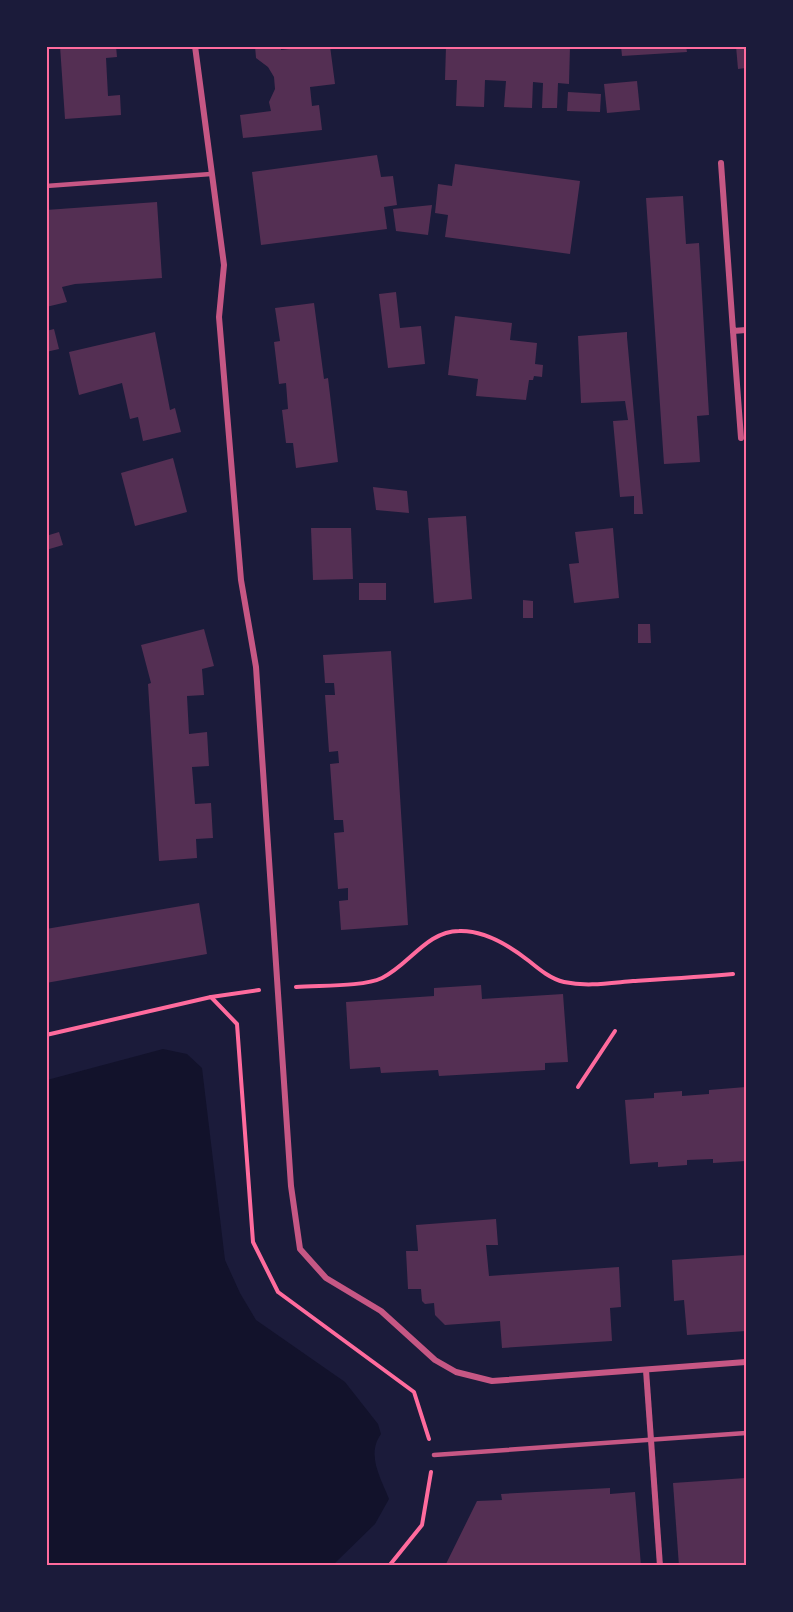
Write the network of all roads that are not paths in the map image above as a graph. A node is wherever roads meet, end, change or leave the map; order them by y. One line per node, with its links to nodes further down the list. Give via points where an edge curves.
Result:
1 (195, 46): 3 (street)
2 (721, 163): 6 (street)
3 (211, 174): 4 (lane); 9 (street, via 224,265 219,317 241,580 256,667 292,1204 300,1249 326,1278 381,1311 435,1360 456,1372 492,1381)
4 (46, 186)
5 (747, 330): 6 (street)
6 (734, 331): 7 (street)
7 (741, 438)
8 (747, 1362): 9 (street)
9 (646, 1370): 11 (street)
10 (747, 1433): 11 (lane)
11 (651, 1440): 12 (lane); 13 (street)
12 (434, 1455)
13 (660, 1566)

